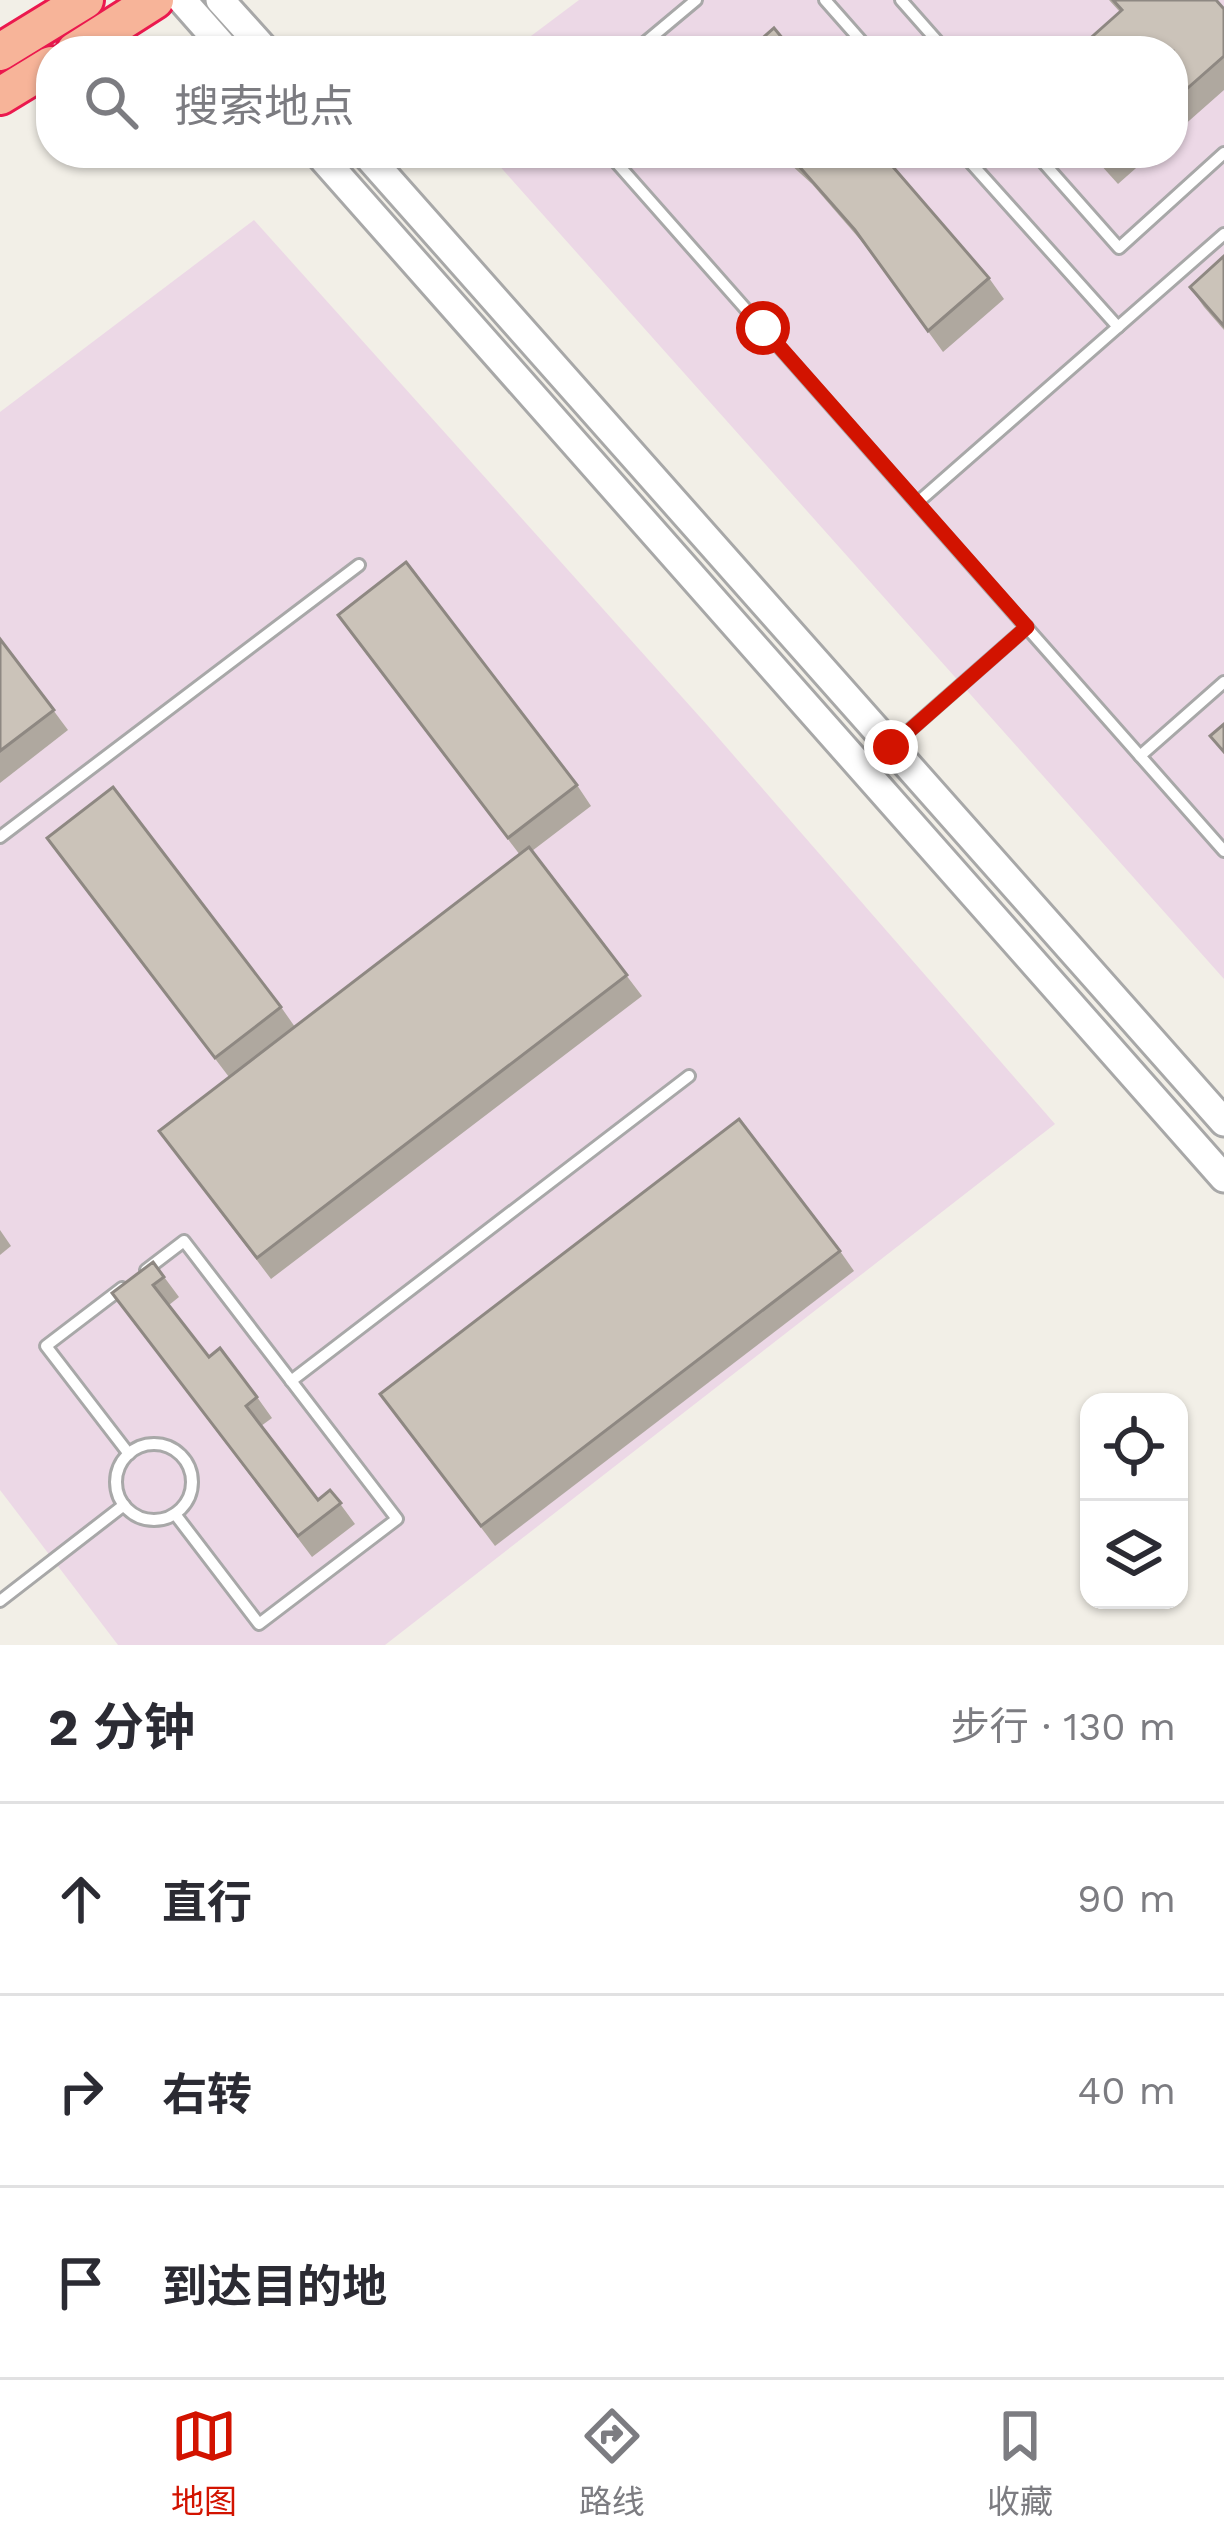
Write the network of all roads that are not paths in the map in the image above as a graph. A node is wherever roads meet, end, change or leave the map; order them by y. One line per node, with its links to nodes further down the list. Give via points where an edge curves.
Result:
1 (85, 0): 14 (highway)
2 (154, 0): 8 (highway)
3 (182, 0): 9 (street)
4 (220, 0): 10 (street)
5 (696, 0): 11 (lane)
6 (825, 0): 12 (lane)
7 (901, 0): 13 (lane)
8 (98, 36)
9 (214, 36)
10 (252, 36)
11 (653, 36)
12 (857, 36)
13 (933, 36)
14 (0, 52)
15 (36, 74): 16 (highway)
16 (0, 96)
17 (1224, 153): 22 (lane, via 1118,248)
18 (331, 168): 35 (street)
19 (377, 168): 29 (street)
20 (621, 168): 25 (lane)
21 (975, 168): 24 (lane)
22 (1048, 168)
23 (1224, 234): 24 (lane)
24 (1118, 328): 25 (lane)
25 (917, 503): 27 (lane)
26 (359, 565): 31 (lane)
27 (1027, 627): 29 (lane); 30 (lane)
28 (1224, 682): 30 (lane)
29 (891, 747): 34 (street)
30 (1140, 756): 32 (lane)
31 (0, 837)
32 (1224, 851)
33 (689, 1076): 36 (lane)
34 (1224, 1122)
35 (1224, 1178)
36 (291, 1381): 37 (lane, via 184,1241 46,1346); 39 (lane, via 397,1519 260,1624)
37 (129, 1454): 38 (lane, via 116,1479); 39 (lane, via 151,1444 183,1458 192,1481)
38 (124, 1505): 39 (lane, via 148,1520); 40 (lane)
39 (175, 1514)
40 (0, 1601)

